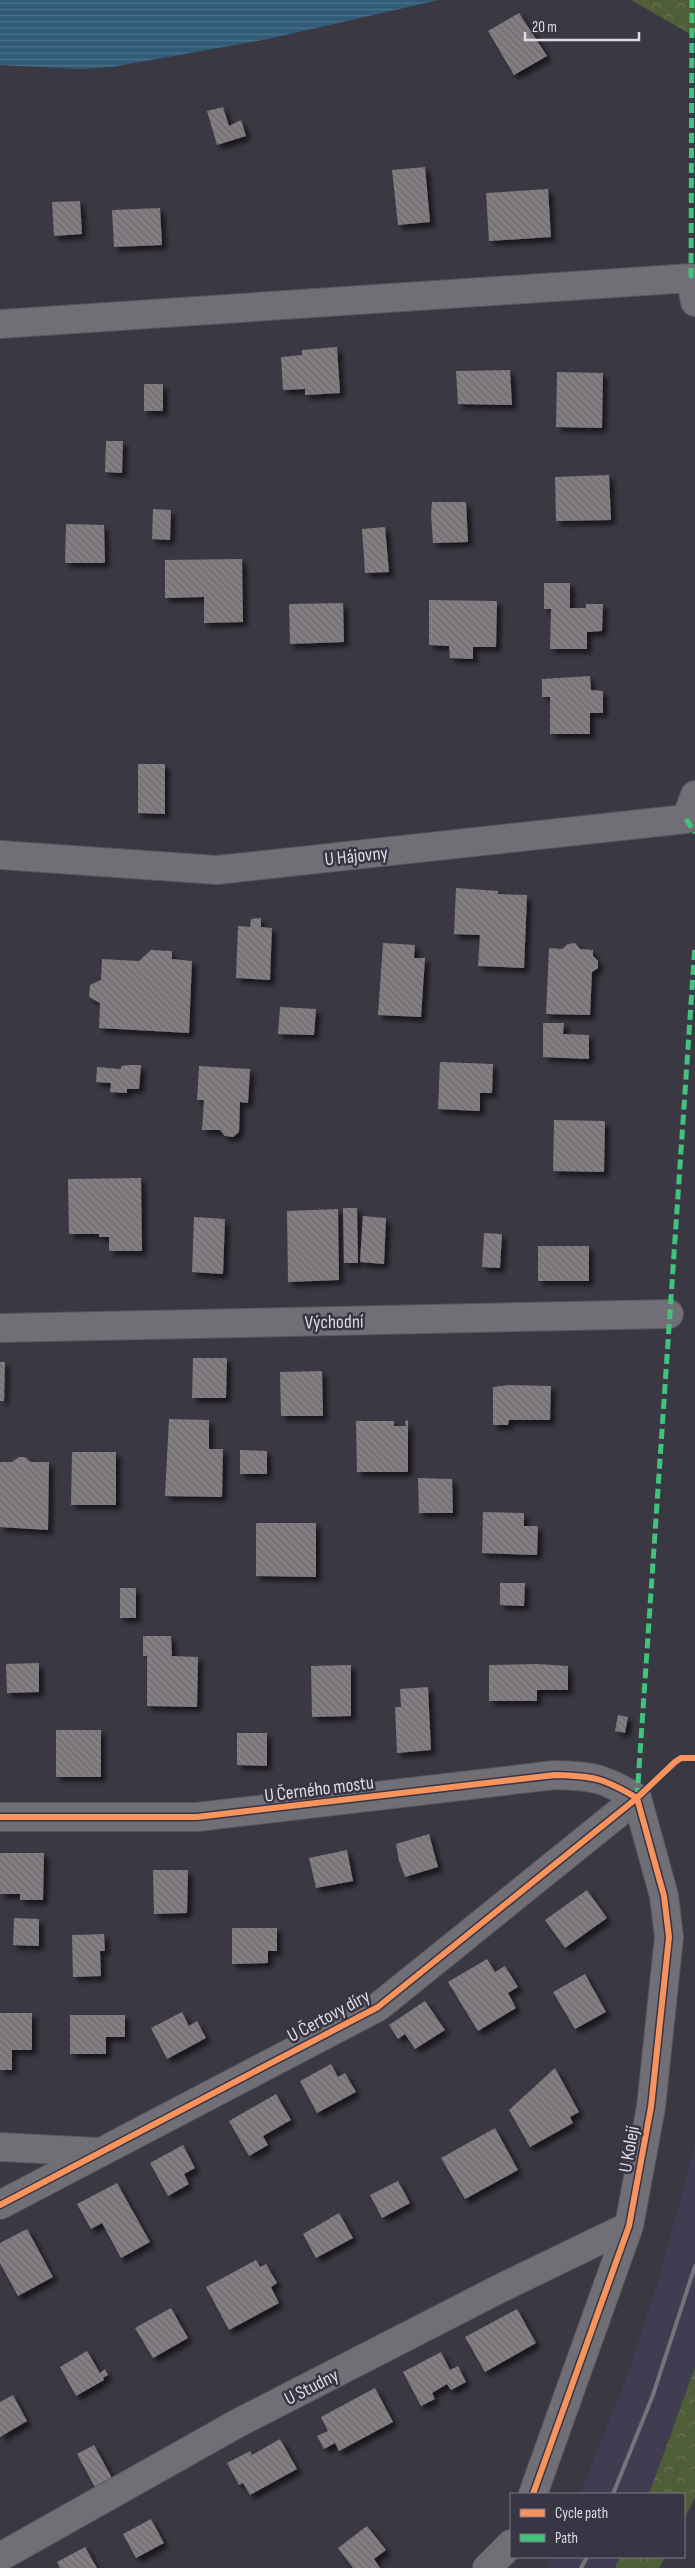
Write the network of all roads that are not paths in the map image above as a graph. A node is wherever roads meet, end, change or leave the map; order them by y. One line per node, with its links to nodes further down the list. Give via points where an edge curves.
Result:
1 (693, 290): 2 (street)
2 (0, 324)
3 (695, 796): 4 (street, U Hájovny, via 686,819 217,870)
4 (0, 855)
5 (669, 1314): 6 (street, Východní)
6 (0, 1328)
7 (636, 1798): 8 (street, U Černého mostu, via 606,1780 555,1775 197,1817); 10 (street, U Čertovy díry, via 378,2007); 12 (street, U Kolejí, via 664,1896 669,1937 651,2107)
8 (0, 1817)
9 (0, 2147): 10 (street)
10 (98, 2152): 11 (street, U Čertovy díry)
11 (0, 2205)
12 (629, 2226): 13 (street, U Kolejí); 15 (street, U Studny, via 238,2423)
13 (533, 2493)
14 (510, 2545): 16 (street)
15 (0, 2557)
16 (487, 2568)

